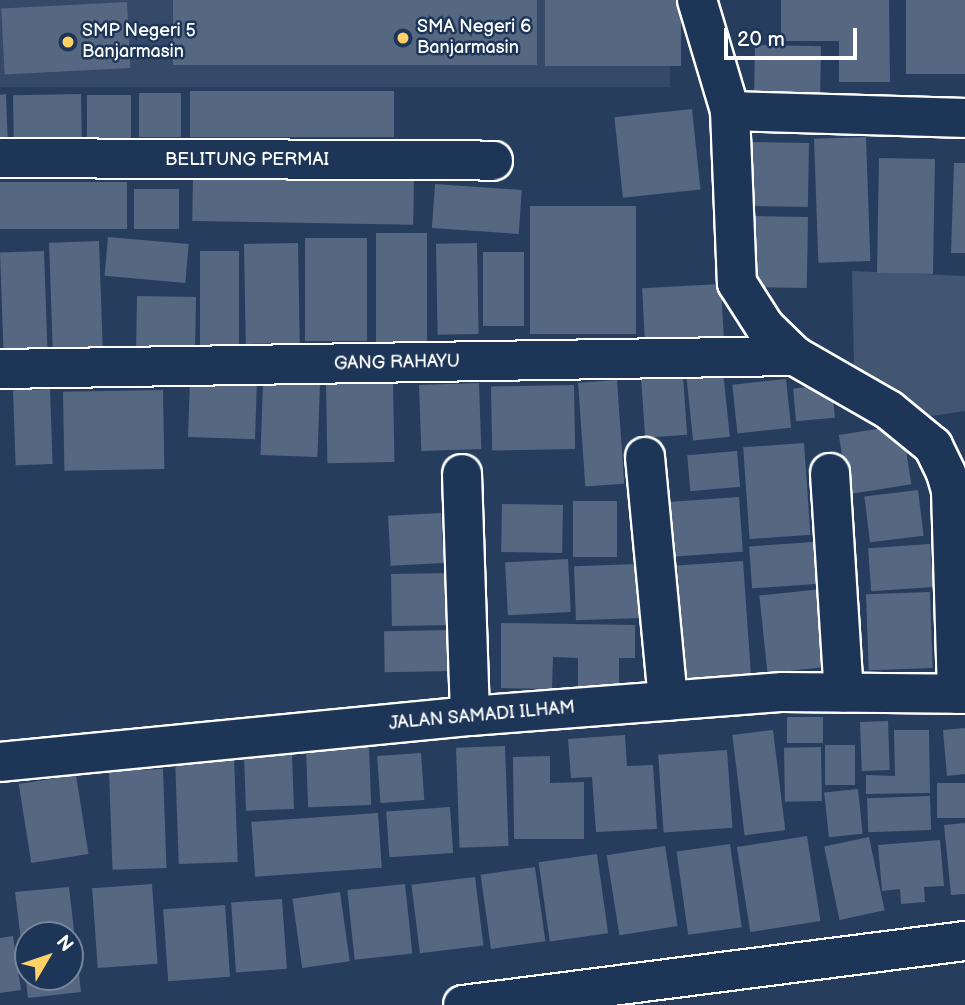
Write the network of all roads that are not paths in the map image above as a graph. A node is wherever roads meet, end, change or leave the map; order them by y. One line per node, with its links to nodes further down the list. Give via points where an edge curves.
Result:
1 (704, 4): 2 (street)
2 (730, 111): 3 (street); 6 (street, via 737,283 765,327)
3 (965, 118)
4 (0, 159): 5 (street, BELITUNG PERMAI)
5 (493, 161)
6 (795, 356): 7 (street, GANG RAHAYU); 12 (street, via 889,410 933,446 951,491)
7 (0, 369)
8 (645, 457): 13 (street)
9 (830, 473): 11 (street)
10 (462, 474): 14 (street)
11 (844, 693): 12 (street, JALAN SAMADI ILHAM); 13 (street, JALAN SAMADI ILHAM, via 783,692)
12 (961, 694)
13 (668, 701): 14 (street, JALAN SAMADI ILHAM)
14 (470, 716): 15 (street, JALAN SAMADI ILHAM)
15 (0, 762)
16 (965, 941): 17 (street)
17 (463, 1005)

